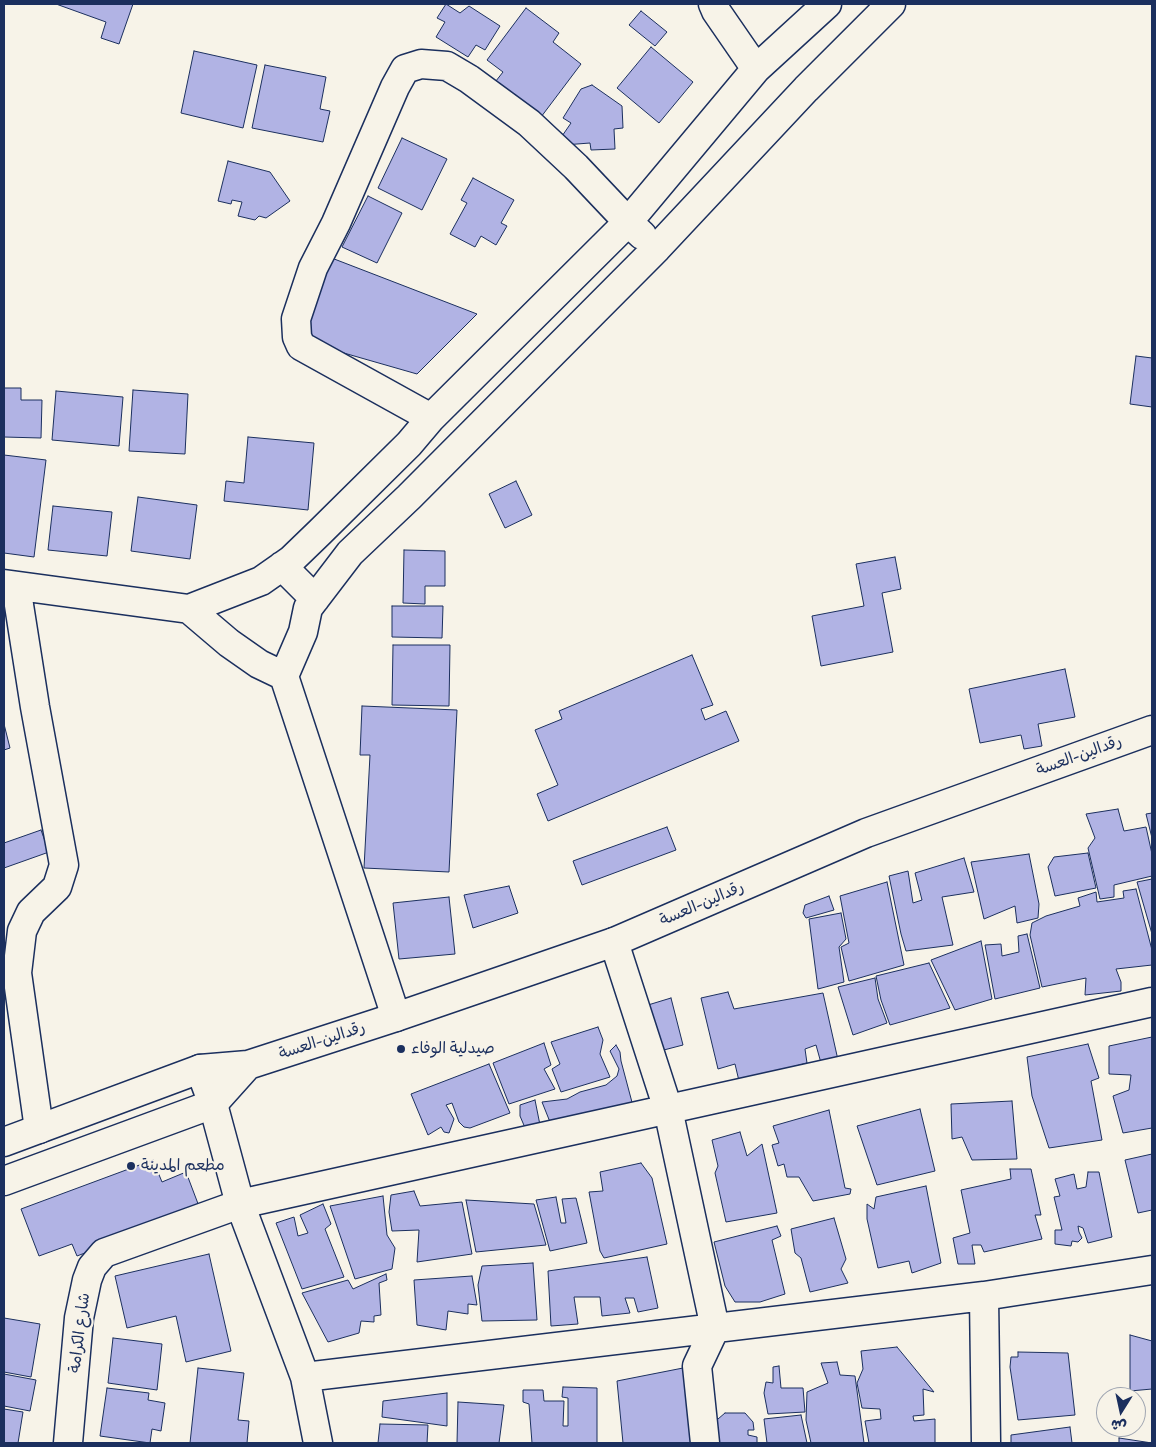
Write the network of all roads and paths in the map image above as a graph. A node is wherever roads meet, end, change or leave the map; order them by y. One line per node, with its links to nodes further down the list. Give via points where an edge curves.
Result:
1 (713, 4): 4 (street)
2 (826, 4): 4 (street)
3 (891, 4): 6 (street, via 806,89)
4 (756, 69): 5 (street)
5 (628, 222): 6 (street); 7 (street); 7 (street, via 529,123 469,79 448,66 421,64 405,69 313,268 296,319 297,337 301,346)
6 (657, 248): 10 (street, via 350,553)
7 (431, 418): 8 (street, via 389,464)
8 (282, 566): 10 (street); 11 (street, via 261,581)
9 (10, 585): 11 (street); 21 (street, via 64,865 57,887 31,912 22,931 17,973)
10 (315, 599): 12 (street, via 308,608 303,632)
11 (189, 609): 12 (street, via 260,664)
12 (284, 676): 16 (street)
13 (1152, 730): 14 (street, رقدالين-العسة, via 866,833)
14 (614, 942): 16 (street, رقدالين-العسة); 20 (street)
15 (1152, 1002): 20 (street, شارع الكرامة)
16 (396, 1016): 17 (street, رقدالين-العسة)
17 (248, 1065): 18 (street, رقدالين-العسة); 19 (street, رقدالين-العسة)
18 (200, 1069): 19 (street); 21 (street, رقدالين-العسة)
19 (213, 1104): 23 (street, رقدالين-العسة); 24 (street)
20 (668, 1109): 24 (street, شارع الكرامة); 27 (street)
21 (39, 1129): 22 (street, رقدالين-العسة)
22 (4, 1142)
23 (4, 1180)
24 (240, 1204): 28 (street); 29 (street, شارع الكرامة, via 104,1253 92,1267 79,1318)
25 (1152, 1270): 26 (street)
26 (984, 1296): 27 (street); 32 (street)
27 (715, 1328): 28 (street); 31 (street, via 697,1366)
28 (305, 1378): 30 (street)
29 (68, 1443)
30 (318, 1443)
31 (704, 1443)
32 (986, 1443)

